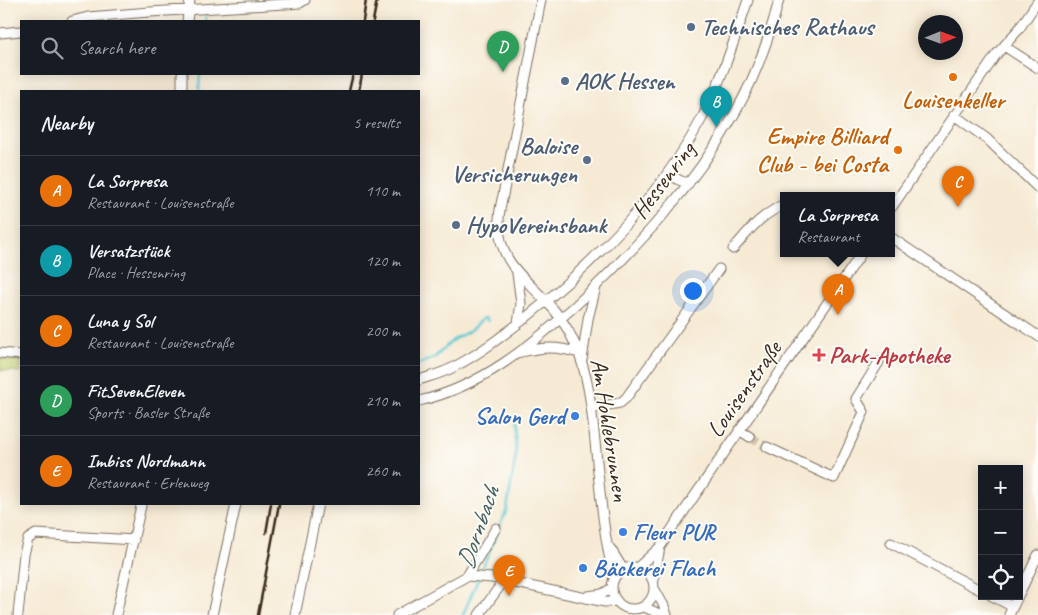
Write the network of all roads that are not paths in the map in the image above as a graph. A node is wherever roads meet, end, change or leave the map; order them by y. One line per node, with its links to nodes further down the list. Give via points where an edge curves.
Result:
1 (190, 0): 7 (street)
2 (305, 0): 7 (street)
3 (542, 0): 26 (street, via 499,221 507,257)
4 (748, 0): 17 (street, Hessenring, via 711,99)
5 (780, 0): 18 (street, Hessenring, via 757,66 736,112)
6 (1038, 1): 12 (street)
7 (189, 10): 8 (street); 9 (street)
8 (78, 20)
9 (187, 20)
10 (20, 31): 11 (street)
11 (0, 33)
12 (1004, 46): 13 (street); 16 (street)
13 (1038, 68)
14 (182, 75): 15 (street)
15 (182, 90)
16 (954, 115): 19 (street, via 988,139); 20 (street)
17 (669, 170): 18 (street, via 674,178); 28 (street, Hessenring, via 614,237)
18 (689, 183): 27 (street, Hessenring, via 645,238)
19 (1038, 188)
20 (895, 203)
21 (780, 206): 23 (street, via 756,221)
22 (895, 240): 31 (street)
23 (733, 249)
24 (859, 257): 41 (street, Louisenstraße)
25 (719, 269): 40 (street, via 626,398 620,403)
26 (517, 272): 28 (street, Am Hohlebrunnen); 30 (street, via 521,303)
27 (596, 286): 29 (street, Hessenring); 37 (street)
28 (547, 301): 29 (street, Am Hohlebrunnen); 30 (street, Hessenring)
29 (560, 319): 33 (street, Hessenring); 34 (street, Am Hohlebrunnen)
30 (518, 324): 38 (street, Hessenring, via 469,359)
31 (1038, 336)
32 (0, 353): 35 (street)
33 (518, 353): 34 (street, via 548,347); 39 (street, Hessenring, via 471,382)
34 (578, 353): 37 (street, Am Hohlebrunnen)
35 (20, 355)
36 (879, 362): 43 (street, via 856,399 864,412 834,478)
37 (582, 363): 40 (street, Am Hohlebrunnen)
38 (420, 380)
39 (420, 401)
40 (591, 408): 50 (street, Am Hohlebrunnen)
41 (739, 430): 42 (street); 51 (street, Louisenstraße)
42 (750, 436)
43 (767, 447)
44 (236, 505): 69 (street)
45 (318, 505): 70 (street)
46 (142, 506): 48 (street)
47 (496, 528): 55 (street)
48 (134, 540): 67 (street, via 36,534 28,539); 68 (street)
49 (891, 543): 60 (street)
50 (608, 544): 54 (street, Am Hohlebrunnen); 58 (street, Am Hohlebrunnen)
51 (660, 546): 53 (street, Louisenstraße); 56 (street, Louisenstraße)
52 (1038, 555): 59 (street)
53 (638, 567): 54 (street); 56 (street)
54 (623, 568): 58 (street)
55 (470, 576): 57 (street); 71 (street)
56 (654, 580): 61 (street)
57 (502, 581): 62 (street); 72 (street)
58 (613, 583): 62 (street, via 602,594); 64 (street, via 613,595)
59 (1023, 587)
60 (978, 589)
61 (655, 590): 65 (street); 74 (street)
62 (580, 597): 64 (street)
63 (997, 600): 66 (street)
64 (621, 608): 65 (street)
65 (640, 610): 73 (street)
66 (1011, 611)
67 (18, 615)
68 (116, 615)
69 (212, 615)
70 (295, 615)
71 (397, 615)
72 (479, 615)
73 (662, 615)
74 (667, 615)

